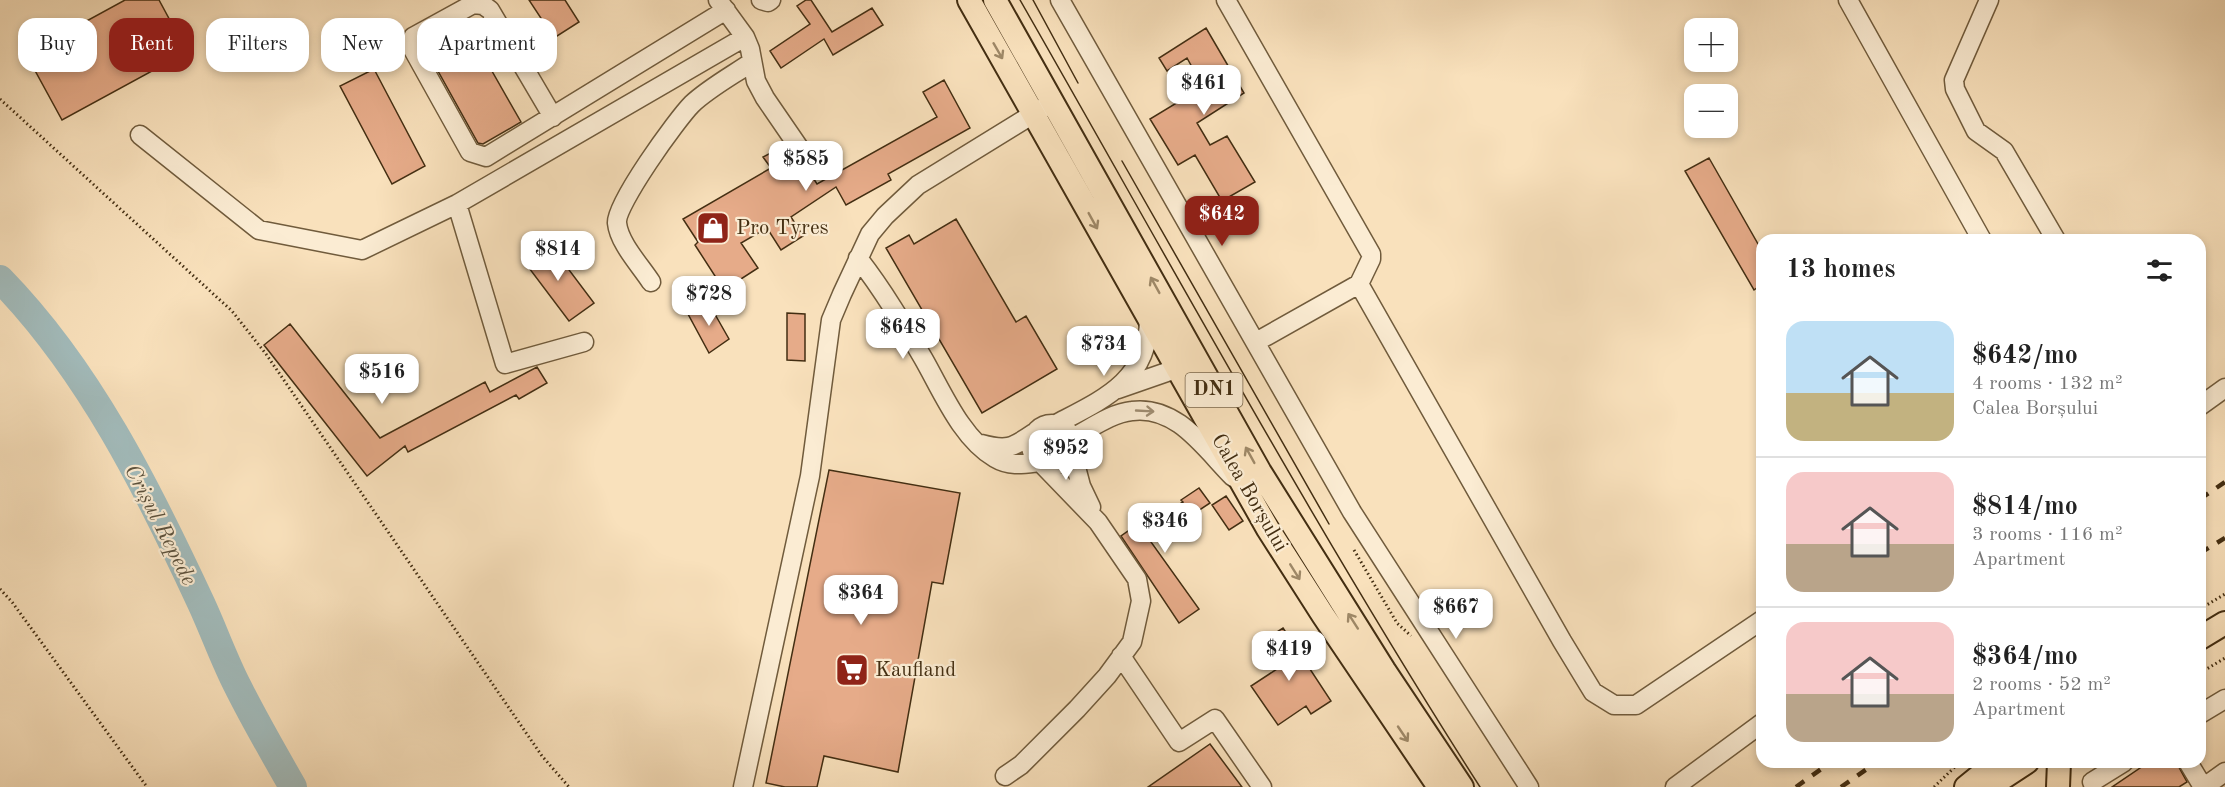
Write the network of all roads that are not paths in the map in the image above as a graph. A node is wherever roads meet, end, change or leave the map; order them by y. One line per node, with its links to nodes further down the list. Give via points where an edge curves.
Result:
1 (761, 0): 2 (street)
2 (771, 0)
3 (969, 0): 12 (main road, Calea Borșului / DN1, one-way to 12)
4 (995, 0): 12 (main road, Calea Borșului / DN1)
5 (1060, 0): 24 (street)
6 (1226, 0): 21 (street, via 1371,254)
7 (1848, 0): 17 (street)
8 (1989, 0): 18 (street, via 1954,80 1955,89 1977,131 2004,151)
9 (722, 5): 10 (street); 13 (street)
10 (745, 37): 11 (street); 16 (street)
11 (752, 62): 15 (street, via 765,98); 20 (street, via 694,102 673,125 626,198 616,220 620,234)
12 (1043, 108): 19 (street, via 918,185 870,234); 22 (main road, Calea Borșului / DN1, one-way to 22); 25 (main road, Calea Borșului / DN1, one-way to 12)
13 (553, 117): 13 (street, via 490,10 483,5 473,4 412,37 411,46 470,152 486,157)
14 (140, 135): 16 (street, via 259,230 362,250)
15 (811, 165)
16 (457, 204): 23 (street, via 505,364)
17 (1979, 234)
18 (2052, 234)
19 (858, 258): 31 (street, via 883,290); 53 (street, via 831,320 810,476)
20 (651, 282)
21 (1359, 284): 24 (street); 37 (street, via 1593,692 1614,705 1636,705)
22 (1149, 320): 25 (main road, Calea Borșului / DN1); 27 (street, via 1141,356)
23 (584, 342)
24 (1256, 342): 57 (street, via 1352,512)
25 (1188, 365): 27 (street); 34 (main road, Calea Borșului / DN1); 56 (main road, Calea Borșului / DN1, one-way to 25)
26 (2225, 388): 28 (street)
27 (1118, 389): 29 (street)
28 (2206, 402)
29 (1056, 424): 30 (street, via 1044,425); 32 (street, via 1063,427)
30 (1034, 433): 31 (street, via 1012,447); 33 (street, via 1031,447)
31 (976, 443): 33 (street, via 996,459 1014,465)
32 (1072, 445): 33 (street, via 1064,462 1054,466); 34 (street, one-way to 34, via 1130,411 1162,413 1178,421); 35 (street, via 1081,486)
33 (1041, 463): 35 (street)
34 (1248, 493): 55 (main road, Calea Borșului / DN1, one-way to 55, via 1323,615)
35 (1098, 522): 41 (street, via 1137,579 1141,601 1132,642)
36 (2225, 623): 38 (main road)
37 (1756, 624)
38 (2206, 634)
39 (2225, 641): 40 (main road)
40 (2206, 652)
41 (1121, 656): 51 (street, via 1077,709); 54 (street, via 1179,742 1215,719)
42 (2224, 699): 43 (street)
43 (2206, 710)
44 (1756, 727): 58 (street)
45 (1990, 768): 59 (main road)
46 (2018, 768): 60 (main road)
47 (2059, 768): 61 (main road)
48 (2114, 768): 52 (street)
49 (2192, 768): 62 (street)
50 (2225, 772): 62 (street)
51 (1005, 776)
52 (2092, 782)
53 (743, 787)
54 (1262, 787)
55 (1439, 787)
56 (1462, 787)
57 (1529, 787)
58 (1675, 787)
59 (1966, 787)
60 (1989, 787)
61 (2058, 787)
62 (2203, 787)

